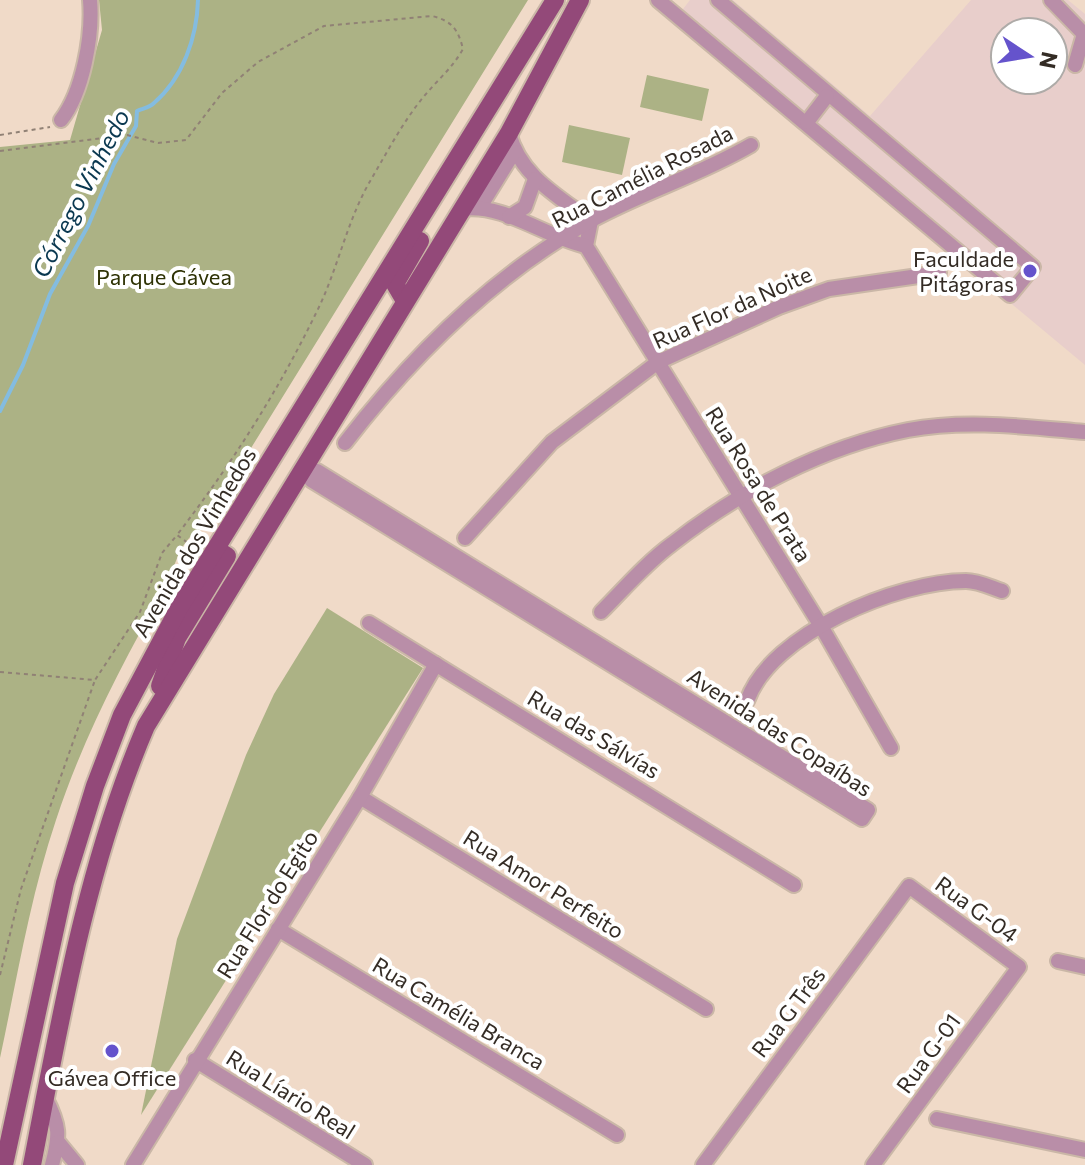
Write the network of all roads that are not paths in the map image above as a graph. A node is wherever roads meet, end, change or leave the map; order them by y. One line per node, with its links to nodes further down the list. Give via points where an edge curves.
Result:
1 (90, 0): 11 (street, via 93,28 87,55)
2 (555, 0): 10 (main road, Avenida dos Vinhedos)
3 (580, 0): 13 (main road)
4 (658, 0): 7 (street)
5 (718, 0): 9 (street)
6 (1051, 0): 8 (street, via 1084,34)
7 (674, 5): 12 (street)
8 (1075, 65)
9 (827, 96): 12 (street); 12 (street, via 1033,267 1010,295)
10 (489, 106): 23 (main road, via 395,284); 30 (main road, Avenida dos Vinhedos)
11 (61, 120)
12 (807, 122)
13 (509, 133): 15 (street); 17 (main road)
14 (751, 145): 19 (street, Rua Camélia Rosada)
15 (514, 152): 16 (street); 17 (street)
16 (535, 179): 18 (street, via 525,207); 19 (street)
17 (471, 208): 18 (street); 23 (main road)
18 (509, 217): 20 (street)
19 (591, 221): 20 (street, Rua Camélia Rosada); 21 (street)
20 (559, 240): 21 (street); 26 (street, Rua Camélia Rosada, via 421,354)
21 (586, 246): 24 (street, Rua Rosa de Prata)
22 (939, 273): 24 (street, Rua Flor da Noite, via 829,289)
23 (405, 301): 27 (main road)
24 (658, 362): 28 (street, Rua Rosa de Prata); 29 (street, Rua Flor da Noite, via 552,442)
25 (1085, 432): 28 (street, via 1012,425 908,430 845,448)
26 (345, 443)
27 (304, 468): 27 (street, Avenida das Copaíbas, via 311,480 862,819 868,810 317,471); 37 (main road)
28 (741, 496): 32 (street, via 670,545); 34 (street, Rua Rosa de Prata)
29 (465, 538)
30 (214, 552): 37 (main road, via 227,555 177,638); 53 (main road, Avenida dos Vinhedos, via 122,715 95,786 65,883)
31 (1002, 591): 34 (street, via 970,581 922,586)
32 (601, 612)
33 (369, 623): 35 (street, Rua das Sálvías)
34 (821, 626): 36 (street, via 763,669); 38 (street, Rua Rosa de Prata)
35 (436, 664): 39 (street, Rua Flor do Egito); 40 (street, Rua das Sálvías)
36 (747, 701)
37 (146, 726): 48 (main road, via 118,793 86,900)
38 (891, 748)
39 (360, 797): 42 (street, Rua Flor do Egito); 46 (street, Rua Amor Perfeito)
40 (794, 885)
41 (909, 886): 44 (street, Rua G-04); 59 (street, Rua G Três)
42 (278, 929): 47 (street, Rua Flor do Egito); 50 (street, Rua Camélia Branca)
43 (1058, 961): 45 (street)
44 (1019, 967): 60 (street, Rua G-01)
45 (1085, 967)
46 (706, 1009)
47 (195, 1060): 57 (street, Rua Flor do Egito); 58 (street, Rua Líario Real)
48 (45, 1097): 51 (street, via 56,1118); 54 (main road)
49 (937, 1119): 52 (street)
50 (617, 1135)
51 (58, 1142): 55 (street); 56 (street)
52 (1085, 1150)
53 (4, 1165)
54 (32, 1165)
55 (52, 1165)
56 (77, 1165)
57 (133, 1165)
58 (365, 1165)
59 (703, 1165)
60 (873, 1165)

